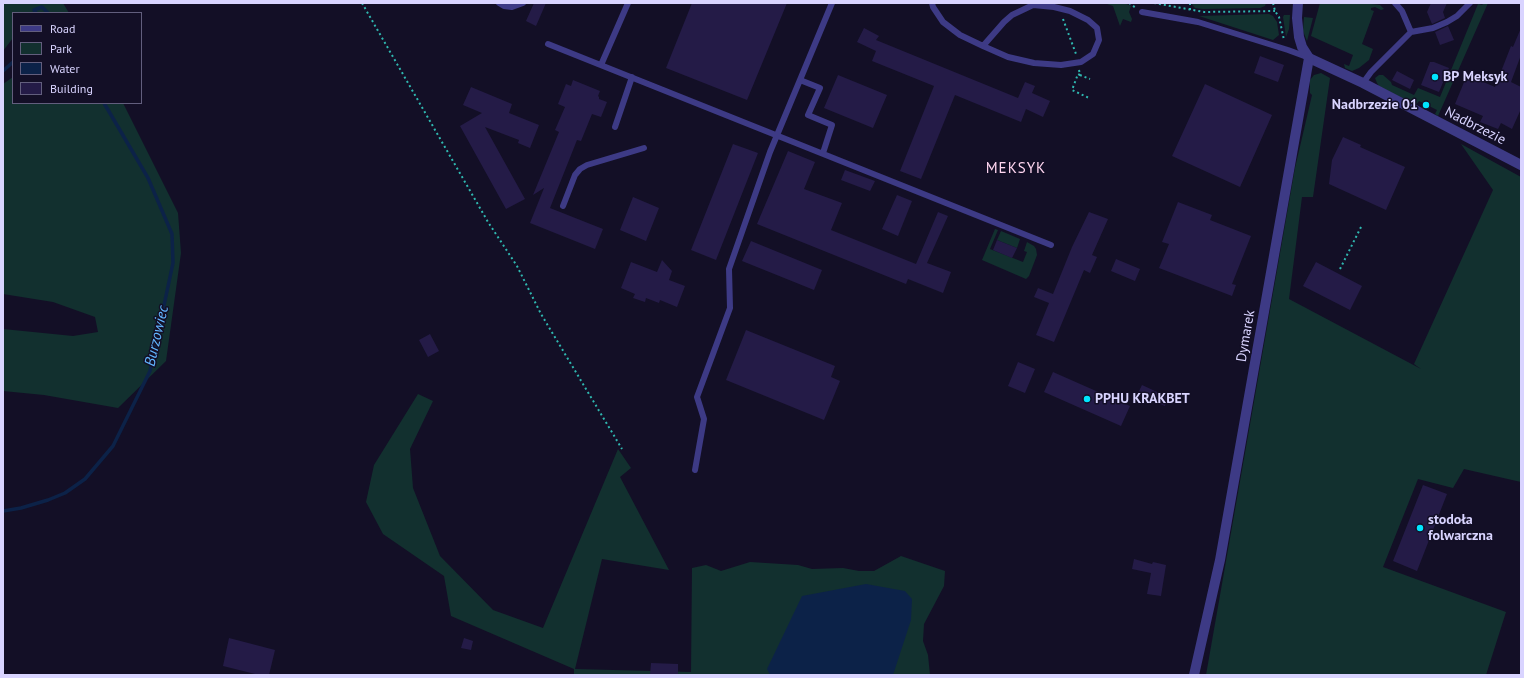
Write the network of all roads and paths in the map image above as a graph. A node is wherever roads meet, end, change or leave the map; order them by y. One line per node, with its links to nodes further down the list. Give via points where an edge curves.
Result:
1 (362, 3): 39 (path)
2 (499, 3): 3 (lane, via 512,7)
3 (523, 3)
4 (628, 3): 23 (lane)
5 (832, 3): 27 (lane)
6 (932, 3): 20 (lane, via 943,22 960,35)
7 (1154, 3): 14 (path)
8 (1190, 3): 14 (path)
9 (1273, 3): 15 (path)
10 (1298, 3): 21 (street, via 1299,38)
11 (1395, 3): 17 (lane, via 1402,11)
12 (1470, 3): 17 (lane, via 1447,22 1433,28)
13 (1059, 8): 20 (lane, via 1033,6 1018,12 1004,22); 22 (path); 22 (lane, via 1088,20 1097,28 1100,40 1093,54)
14 (1190, 10): 15 (path)
15 (1275, 11): 18 (path)
16 (1142, 12): 21 (lane, via 1198,22)
17 (1411, 32): 28 (lane)
18 (1284, 39)
19 (548, 44): 23 (lane)
20 (983, 46): 22 (lane, via 1008,57 1034,63)
21 (1309, 58): 28 (street, Nadbrzezie); 41 (street, Dymarek, via 1220,560)
22 (1079, 63): 24 (path)
23 (601, 65): 25 (lane)
24 (1080, 75): 26 (path); 29 (path, via 1078,74 1072,90)
25 (632, 78): 30 (lane); 31 (lane)
26 (1090, 79)
27 (800, 80): 31 (lane); 33 (lane, via 820,88 808,115 832,125)
28 (1363, 83): 34 (street, Nadbrzezie)
29 (1089, 98)
30 (615, 127)
31 (777, 136): 33 (lane); 40 (lane, via 729,269 730,308 697,397 704,419)
32 (644, 148): 35 (lane, via 587,165 580,170 575,175)
33 (823, 153): 37 (lane)
34 (1521, 165)
35 (563, 206)
36 (1362, 225): 38 (path)
37 (1051, 245)
38 (1340, 269)
39 (622, 449)
40 (695, 470)
41 (1194, 675)

